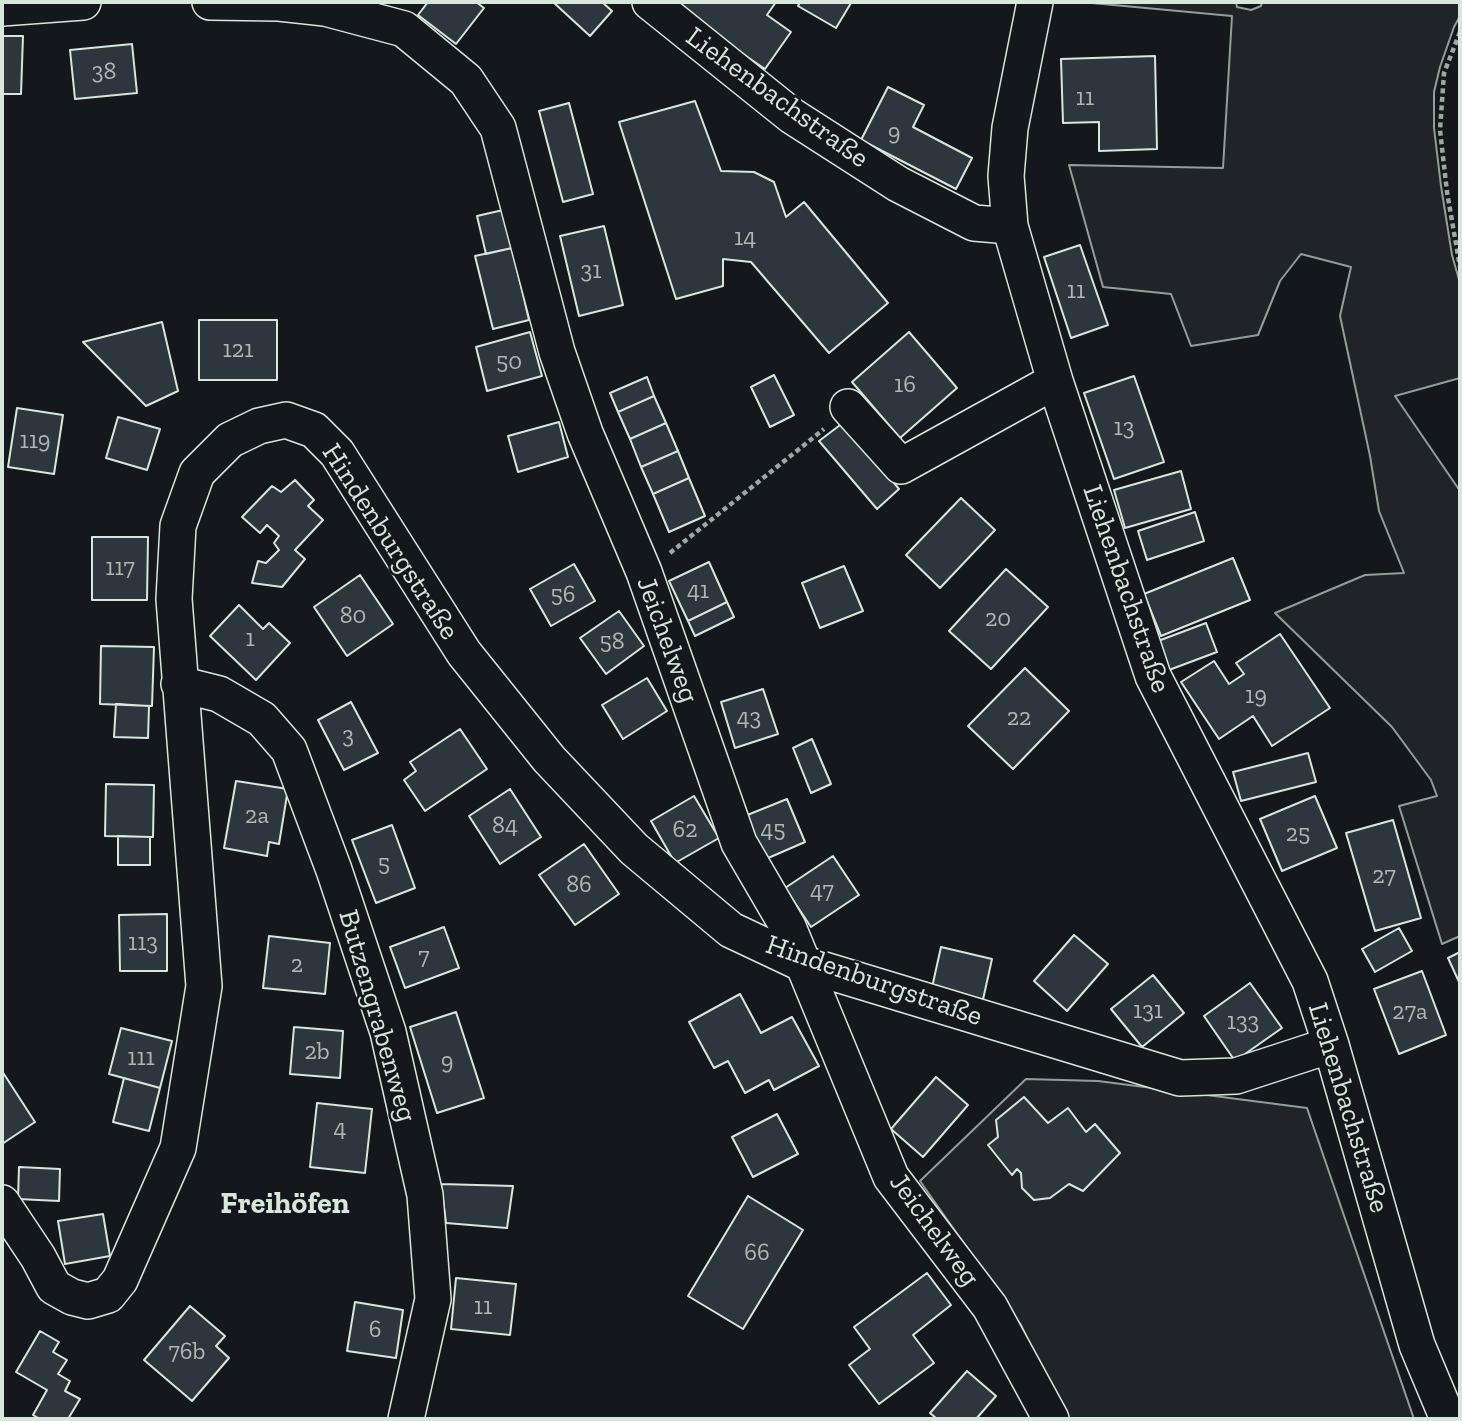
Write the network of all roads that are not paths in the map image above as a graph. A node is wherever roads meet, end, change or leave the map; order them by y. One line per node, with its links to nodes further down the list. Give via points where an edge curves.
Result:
1 (83, 2): 5 (street)
2 (210, 2): 10 (street, Jeichelweg, via 325,8 404,29 466,80 498,128 556,352 585,433 644,572 739,843 788,927)
3 (650, 2): 6 (street, Liehenbachstraße, via 792,116 886,177 974,223)
4 (1035, 2): 6 (street, via 1010,128 1006,176)
5 (2, 8)
6 (1010, 226): 7 (street, Liehenbachstraße)
7 (1055, 381): 8 (street, via 901,466); 11 (street, Liehenbachstraße, via 1153,676 1310,981)
8 (848, 407)
9 (179, 684): 10 (street, Hindenburgstraße, via 174,599 178,526 197,473 230,440 259,426 286,420 314,430 337,453 464,653 549,759 634,849 731,930); 12 (street, Hindenburgstraße, via 204,986 178,1148 120,1280 108,1295 88,1301 54,1287); 13 (street, Butzengrabenweg, via 219,695 262,719 289,750 388,1032 425,1195 433,1299)
10 (801, 963): 11 (street, Hindenburgstraße, via 1180,1077 1236,1076); 14 (street, Jeichelweg, via 891,1177 990,1307)
11 (1331, 1045): 15 (street, Liehenbachstraße, via 1417,1345)
12 (2, 1203)
13 (407, 1419)
14 (1051, 1419)
15 (1448, 1419)

